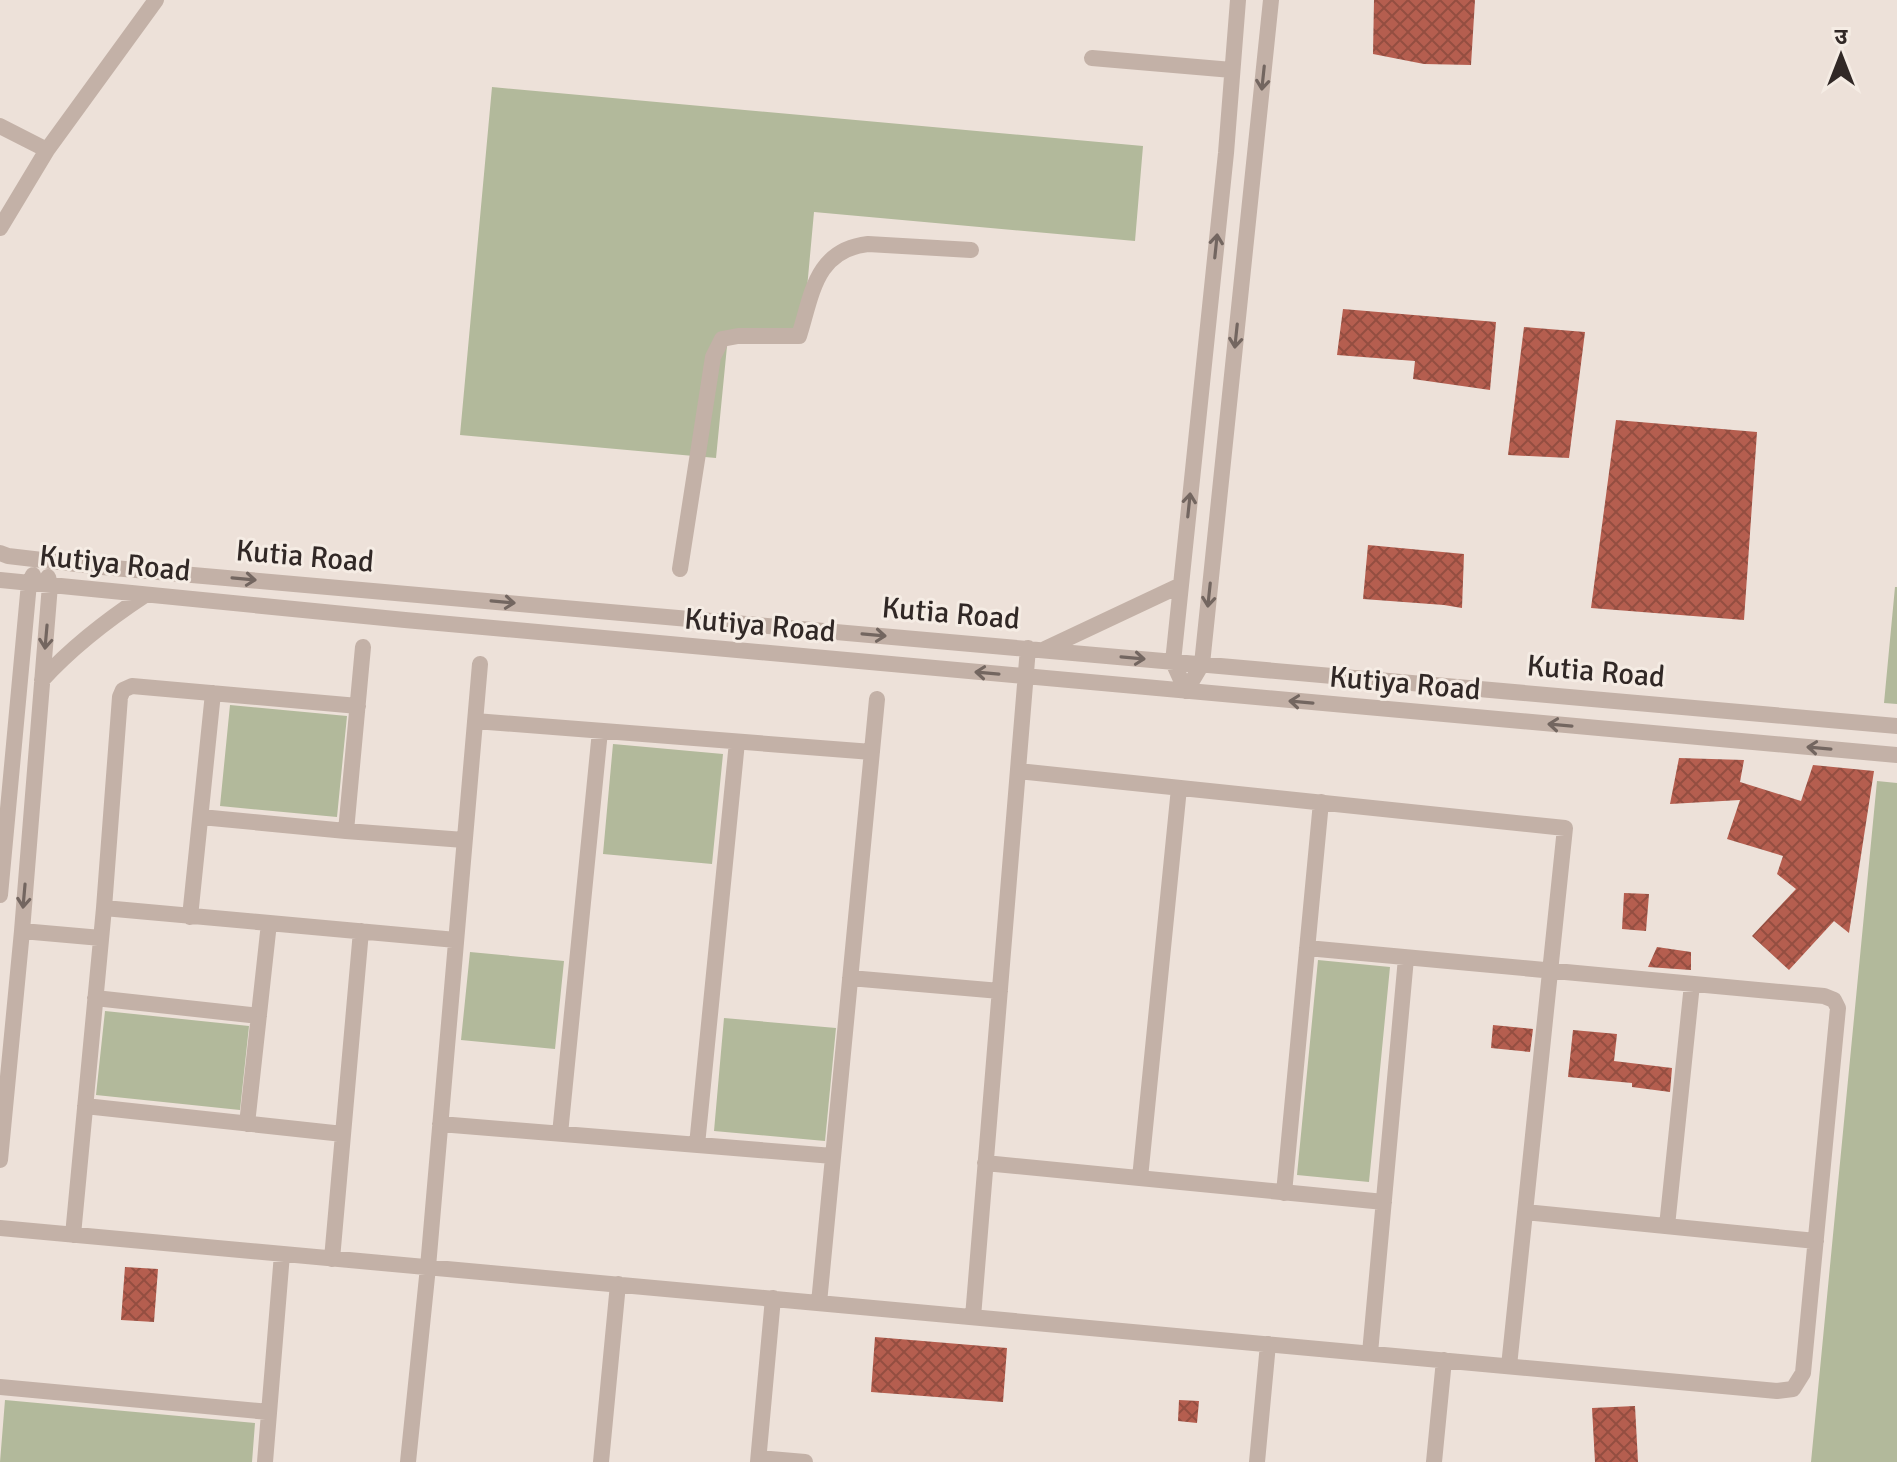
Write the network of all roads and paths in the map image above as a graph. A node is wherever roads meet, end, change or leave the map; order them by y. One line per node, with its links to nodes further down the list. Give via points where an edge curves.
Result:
1 (156, 0): 7 (street)
2 (1238, 0): 5 (street)
3 (1271, 0): 11 (street, one-way to 11)
4 (1092, 58): 5 (street)
5 (1232, 70): 10 (street, one-way to 5)
6 (0, 126): 7 (street)
7 (47, 150): 8 (street)
8 (0, 228)
9 (971, 250): 14 (street, via 857,245 825,264 799,336 722,339 713,357)
10 (1196, 439): 11 (street); 18 (street, one-way to 10)
11 (1225, 443): 24 (street, one-way to 24)
12 (0, 553): 13 (street, Kutia Road)
13 (42, 560): 16 (street); 17 (street); 21 (street, Kutia Road, one-way to 21)
14 (680, 569)
15 (0, 580): 16 (street, Kutiya Road)
16 (29, 583): 17 (street, Kutiya Road); 45 (street)
17 (50, 585): 19 (street, Kutiya Road); 26 (street, one-way to 26)
18 (1181, 585): 21 (street); 22 (street)
19 (145, 595): 25 (street, Kutiya Road, one-way to 19); 26 (street, via 98,627)
20 (363, 647): 30 (street)
21 (1036, 649): 22 (street, Kutia Road, one-way to 22); 25 (street)
22 (1173, 662): 24 (street, Kutia Road); 27 (street)
23 (480, 664): 31 (street)
24 (1202, 664): 27 (street); 32 (street, Kutia Road)
25 (1026, 677): 27 (street, Kutiya Road); 39 (street)
26 (42, 680): 49 (street, one-way to 49)
27 (1186, 691): 37 (street, Kutiya Road, one-way to 27)
28 (213, 693): 30 (street); 42 (street); 46 (street, via 132,686 123,690)
29 (877, 699): 36 (street)
30 (358, 706): 43 (street)
31 (475, 721): 34 (street); 44 (street)
32 (1872, 724): 33 (street, Kutia Road); 37 (street)
33 (1897, 726)
34 (600, 731): 35 (street); 65 (street)
35 (737, 742): 36 (street); 66 (street)
36 (872, 752): 56 (street)
37 (1868, 752): 38 (street, Kutiya Road)
38 (1897, 755)
39 (1018, 771): 40 (street); 58 (street)
40 (1179, 788): 41 (street); 70 (street)
41 (1321, 802): 53 (street); 55 (street, via 1565,828)
42 (201, 817): 43 (street); 47 (street)
43 (346, 831): 44 (street)
44 (464, 840): 52 (street)
45 (0, 895)
46 (104, 908): 47 (street); 51 (street)
47 (190, 917): 48 (street)
48 (269, 923): 50 (street); 60 (street)
49 (22, 931): 51 (street); 68 (street)
50 (361, 931): 52 (street); 64 (street)
51 (101, 938): 59 (street)
52 (456, 940): 63 (street)
53 (1307, 948): 54 (street); 71 (street)
54 (1406, 958): 55 (street); 72 (street)
55 (1550, 971): 57 (street); 73 (street)
56 (850, 978): 58 (street); 67 (street)
57 (1692, 984): 74 (street); 77 (street, via 1824,996 1838,1008)
58 (1000, 991): 69 (street)
59 (95, 998): 60 (street); 61 (street)
60 (259, 1016): 62 (street)
61 (85, 1106): 62 (street); 76 (street)
62 (247, 1124): 64 (street)
63 (440, 1124): 65 (street); 80 (street)
64 (343, 1134): 79 (street)
65 (560, 1134): 66 (street)
66 (697, 1145): 67 (street)
67 (833, 1156): 83 (street)
68 (0, 1160)
69 (985, 1163): 70 (street); 84 (street)
70 (1140, 1178): 71 (street)
71 (1284, 1193): 72 (street)
72 (1384, 1202): 86 (street)
73 (1525, 1212): 74 (street); 88 (street)
74 (1667, 1226): 77 (street)
75 (0, 1228): 76 (street)
76 (73, 1235): 78 (street)
77 (1816, 1241): 88 (street, via 1803,1373 1793,1389)
78 (282, 1254): 79 (street); 90 (street)
79 (332, 1259): 80 (street)
80 (428, 1267): 81 (street); 93 (street)
81 (618, 1284): 82 (street); 94 (street)
82 (773, 1298): 83 (street); 91 (street)
83 (819, 1303): 84 (street)
84 (973, 1317): 85 (street)
85 (1268, 1344): 86 (street); 96 (street)
86 (1370, 1353): 87 (street)
87 (1444, 1360): 88 (street); 97 (street)
88 (1509, 1366)
89 (0, 1387): 90 (street)
90 (269, 1412): 92 (street)
91 (759, 1460): 95 (street)
92 (265, 1462)
93 (408, 1462)
94 (601, 1462)
95 (805, 1462)
96 (1257, 1462)
97 (1434, 1462)

